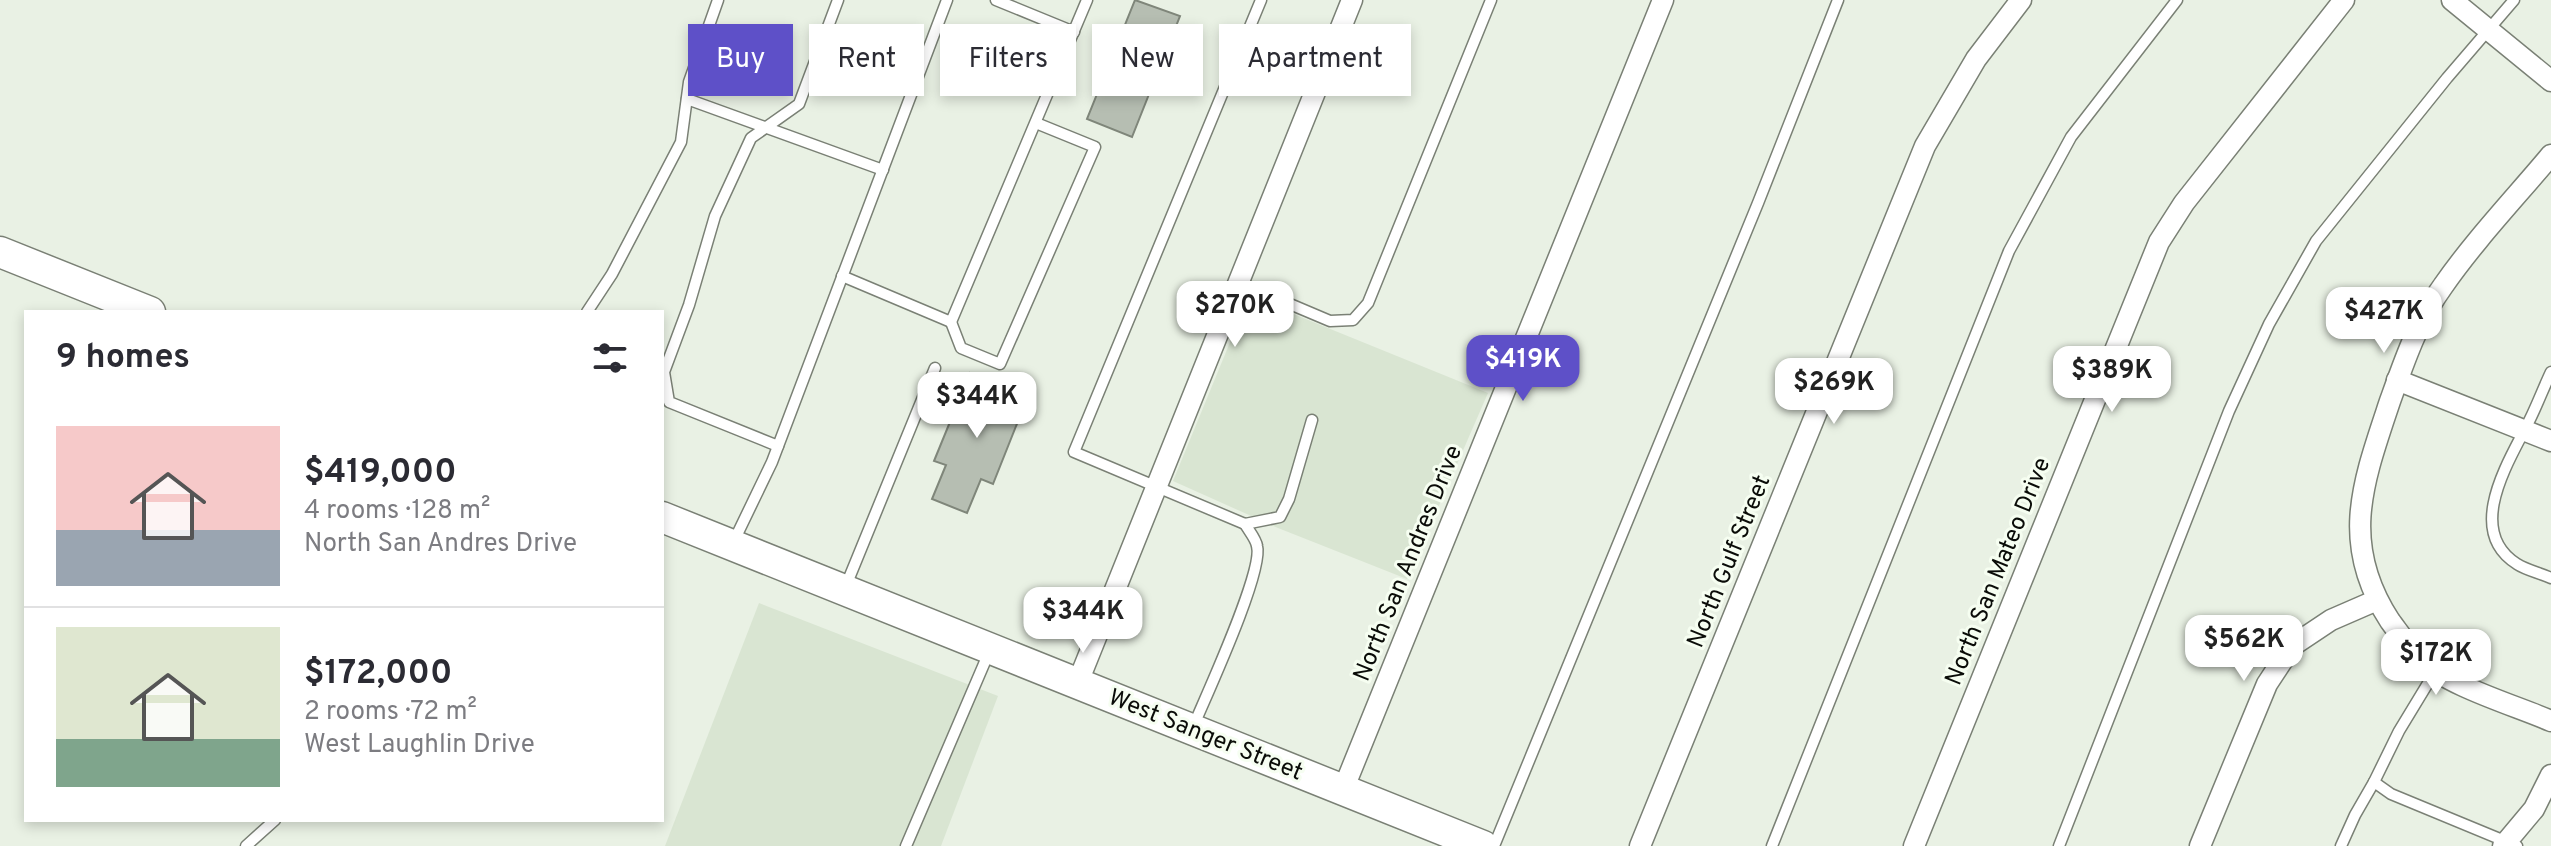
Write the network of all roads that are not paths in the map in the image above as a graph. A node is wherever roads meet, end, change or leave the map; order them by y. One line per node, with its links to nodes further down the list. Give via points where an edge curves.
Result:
1 (718, 0): 21 (lane)
2 (838, 0): 23 (lane, via 799,104)
3 (947, 0): 25 (lane)
4 (996, 0): 16 (lane)
5 (1087, 0): 17 (lane)
6 (1261, 0): 39 (lane, via 1074,452)
7 (1352, 0): 28 (street)
8 (1491, 0): 28 (lane, via 1368,303 1353,320 1330,321)
9 (1663, 0): 53 (street, North San Andres Drive)
10 (1838, 0): 59 (lane)
11 (2021, 0): 60 (street, North Gulf Street, via 1976,59 1925,146)
12 (2177, 0): 61 (lane, via 2071,137 2009,251)
13 (2344, 0): 62 (street, North San Mateo Drive, via 2159,242)
14 (2452, 0): 18 (street)
15 (2514, 0): 18 (lane)
16 (1054, 24)
17 (1076, 27)
18 (2490, 31): 19 (street); 63 (lane, via 2316,241 2269,324 2229,411)
19 (2551, 81)
20 (1047, 96): 22 (lane)
21 (687, 99): 23 (lane); 30 (lane, via 681,142)
22 (1036, 123): 31 (lane); 31 (lane, via 1095,147 1000,364 961,348)
23 (765, 129): 25 (lane); 38 (lane, via 751,138 715,216 664,372 669,402)
24 (2551, 155): 34 (street, via 2442,286)
25 (883, 170): 27 (lane)
26 (0, 252): 29 (main road)
27 (842, 276): 31 (lane); 38 (lane)
28 (1238, 282): 39 (street)
29 (145, 310)
30 (588, 310)
31 (951, 322)
32 (935, 368): 44 (lane)
33 (2551, 372): 36 (lane)
34 (2397, 380): 36 (street); 45 (street, via 2361,500 2362,564)
35 (1312, 420): 41 (lane, via 1280,517)
36 (2524, 431): 37 (street); 43 (lane, via 2492,506 2495,539 2516,563)
37 (2551, 441)
38 (778, 446): 42 (lane)
39 (1156, 486): 41 (lane); 48 (street)
40 (664, 518): 42 (main road, West Sanger Street)
41 (1245, 524): 50 (lane, via 1257,545 1258,560)
42 (732, 545): 44 (main road, West Sanger Street)
43 (2551, 578)
44 (845, 590): 46 (main road, West Sanger Street)
45 (2377, 600): 47 (street, via 2420,659); 64 (street, via 2331,620 2292,646 2267,684)
46 (991, 648): 48 (main road, West Sanger Street); 57 (lane)
47 (2436, 670): 49 (street); 52 (lane)
48 (1078, 682): 50 (main road, West Sanger Street)
49 (2551, 721)
50 (1192, 729): 53 (main road, West Sanger Street)
51 (2551, 775): 55 (street)
52 (2374, 782): 55 (lane); 65 (lane)
53 (1343, 790): 58 (main road, West Sanger Street)
54 (273, 822): 56 (lane)
55 (2509, 845)
56 (246, 846)
57 (906, 846)
58 (1483, 846)
59 (1494, 846)
60 (1640, 846)
61 (1772, 846)
62 (1914, 846)
63 (2059, 846)
64 (2200, 846)
65 (2341, 846)

